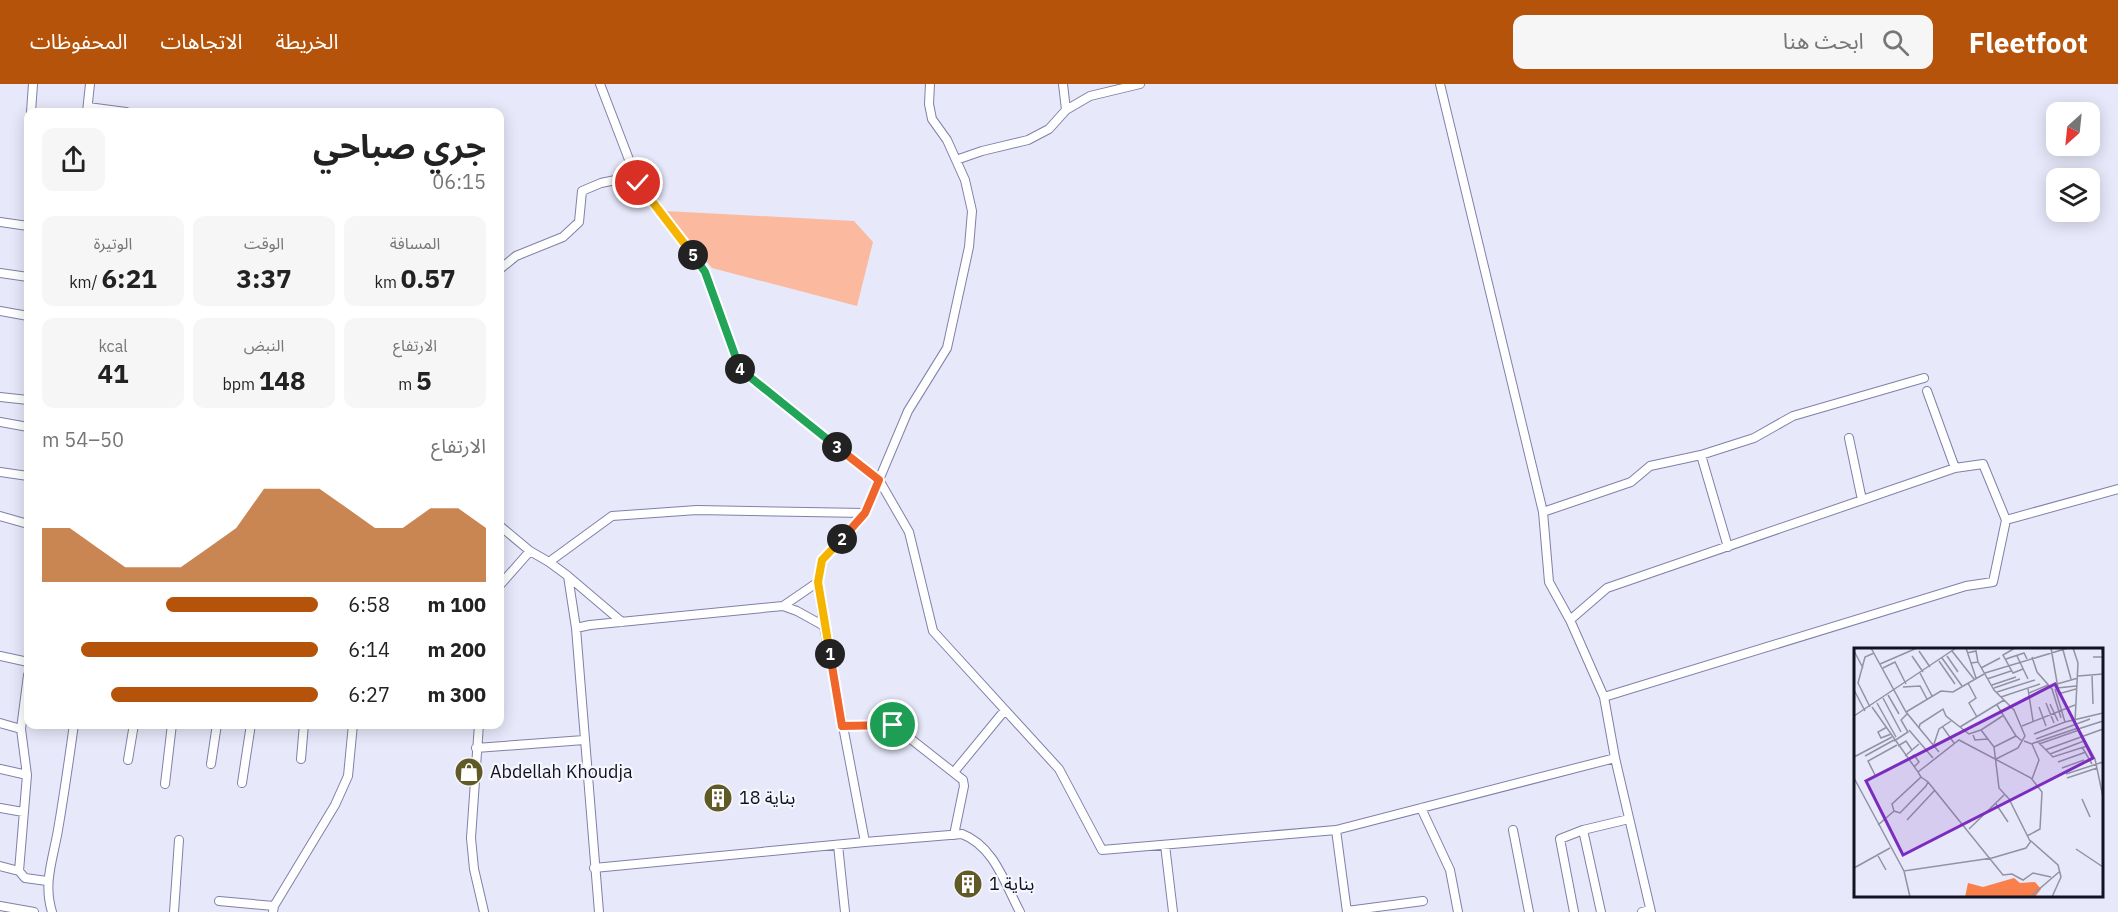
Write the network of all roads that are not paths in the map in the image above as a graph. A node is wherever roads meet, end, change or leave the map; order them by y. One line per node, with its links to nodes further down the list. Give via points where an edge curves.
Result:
1 (33, 84): 8 (street)
2 (90, 84): 9 (street)
3 (600, 84): 12 (street)
4 (930, 84): 11 (street, via 932,119)
5 (1063, 84): 10 (street)
6 (1140, 84): 10 (street, via 1090,96)
7 (1440, 84): 34 (street)
8 (31, 108)
9 (87, 108)
10 (1066, 110): 11 (street, via 1049,129 1028,140)
11 (956, 160): 31 (street, via 972,211 969,247 947,348 908,411)
12 (635, 176): 15 (street, via 582,191 579,222 563,237 516,256); 31 (street, via 705,272 740,370)
13 (0, 222): 14 (street)
14 (24, 225)
15 (504, 266)
16 (0, 273): 17 (street)
17 (24, 277)
18 (0, 311): 19 (street)
19 (24, 315)
20 (1924, 378): 27 (street, via 1793,416 1754,438)
21 (1927, 391): 28 (street)
22 (0, 397): 23 (street)
23 (24, 400)
24 (0, 422): 25 (street)
25 (24, 426)
26 (1849, 438): 33 (street)
27 (1701, 455): 34 (street, via 1650,466 1631,482); 40 (street)
28 (1955, 468): 33 (street); 37 (street, via 1983,464)
29 (0, 472): 30 (street)
30 (24, 475)
31 (879, 480): 35 (street); 55 (street, via 909,532 933,631)
32 (2118, 489): 37 (street)
33 (1862, 500): 40 (street)
34 (1543, 512): 47 (street, via 1550,582)
35 (865, 513): 42 (street, via 697,510 612,516); 45 (street, via 822,560)
36 (0, 516): 38 (street)
37 (2006, 520): 53 (street, via 1993,582 1966,586)
38 (24, 523)
39 (504, 529): 41 (street)
40 (1728, 547): 47 (street, via 1607,588)
41 (530, 551): 42 (street); 44 (street)
42 (549, 562): 43 (street)
43 (568, 576): 48 (street); 50 (street)
44 (504, 580)
45 (818, 582): 46 (street); 49 (street)
46 (783, 606): 48 (street); 49 (street)
47 (1570, 620): 53 (street)
48 (622, 622): 50 (street)
49 (824, 626): 57 (street)
50 (576, 628): 67 (street)
51 (0, 656): 52 (street)
52 (24, 661)
53 (1604, 697): 69 (street)
54 (24, 706): 58 (street)
55 (1005, 710): 74 (street); 89 (street, via 1059,769 1102,850)
56 (0, 723): 58 (street)
57 (842, 726): 74 (street, via 893,725); 87 (street)
58 (21, 729): 75 (street)
59 (73, 729): 93 (street)
60 (133, 729): 71 (street)
61 (171, 729): 77 (street)
62 (216, 729): 72 (street)
63 (250, 729): 76 (street)
64 (304, 729): 70 (street)
65 (353, 729): 97 (street, via 348,776)
66 (479, 729): 68 (street)
67 (584, 740): 68 (street); 91 (street)
68 (477, 748): 102 (street, via 471,838)
69 (1615, 758): 79 (street); 81 (street)
70 (301, 759)
71 (128, 760)
72 (211, 764)
73 (0, 769): 75 (street)
74 (954, 772): 85 (street, via 964,783)
75 (27, 776): 80 (street)
76 (242, 783)
77 (165, 784)
78 (0, 808): 80 (street)
79 (1421, 808): 82 (street); 108 (street, via 1450,870)
80 (24, 812): 92 (street)
81 (1629, 819): 84 (street); 98 (street)
82 (1336, 830): 89 (street); 107 (street)
83 (1513, 830): 109 (street)
84 (1582, 830): 110 (street, via 1560,839); 111 (street)
85 (954, 835): 87 (street); 105 (street, via 962,834 981,844 992,857)
86 (179, 840): 101 (street)
87 (865, 842): 88 (street)
88 (838, 845): 91 (street); 104 (street)
89 (1165, 845): 106 (street)
90 (0, 866): 92 (street)
91 (594, 868): 103 (street)
92 (19, 871): 93 (street, via 26,878)
93 (47, 881): 100 (street)
94 (219, 901): 97 (street)
95 (1423, 901): 107 (street)
96 (0, 906): 99 (street)
97 (274, 909)
98 (1651, 911): 112 (street)
99 (34, 912)
100 (52, 912)
101 (174, 912)
102 (484, 912)
103 (599, 912)
104 (845, 912)
105 (1020, 912)
106 (1173, 912)
107 (1347, 912)
108 (1458, 912)
109 (1529, 912)
110 (1574, 912)
111 (1601, 912)
112 (1642, 912)

